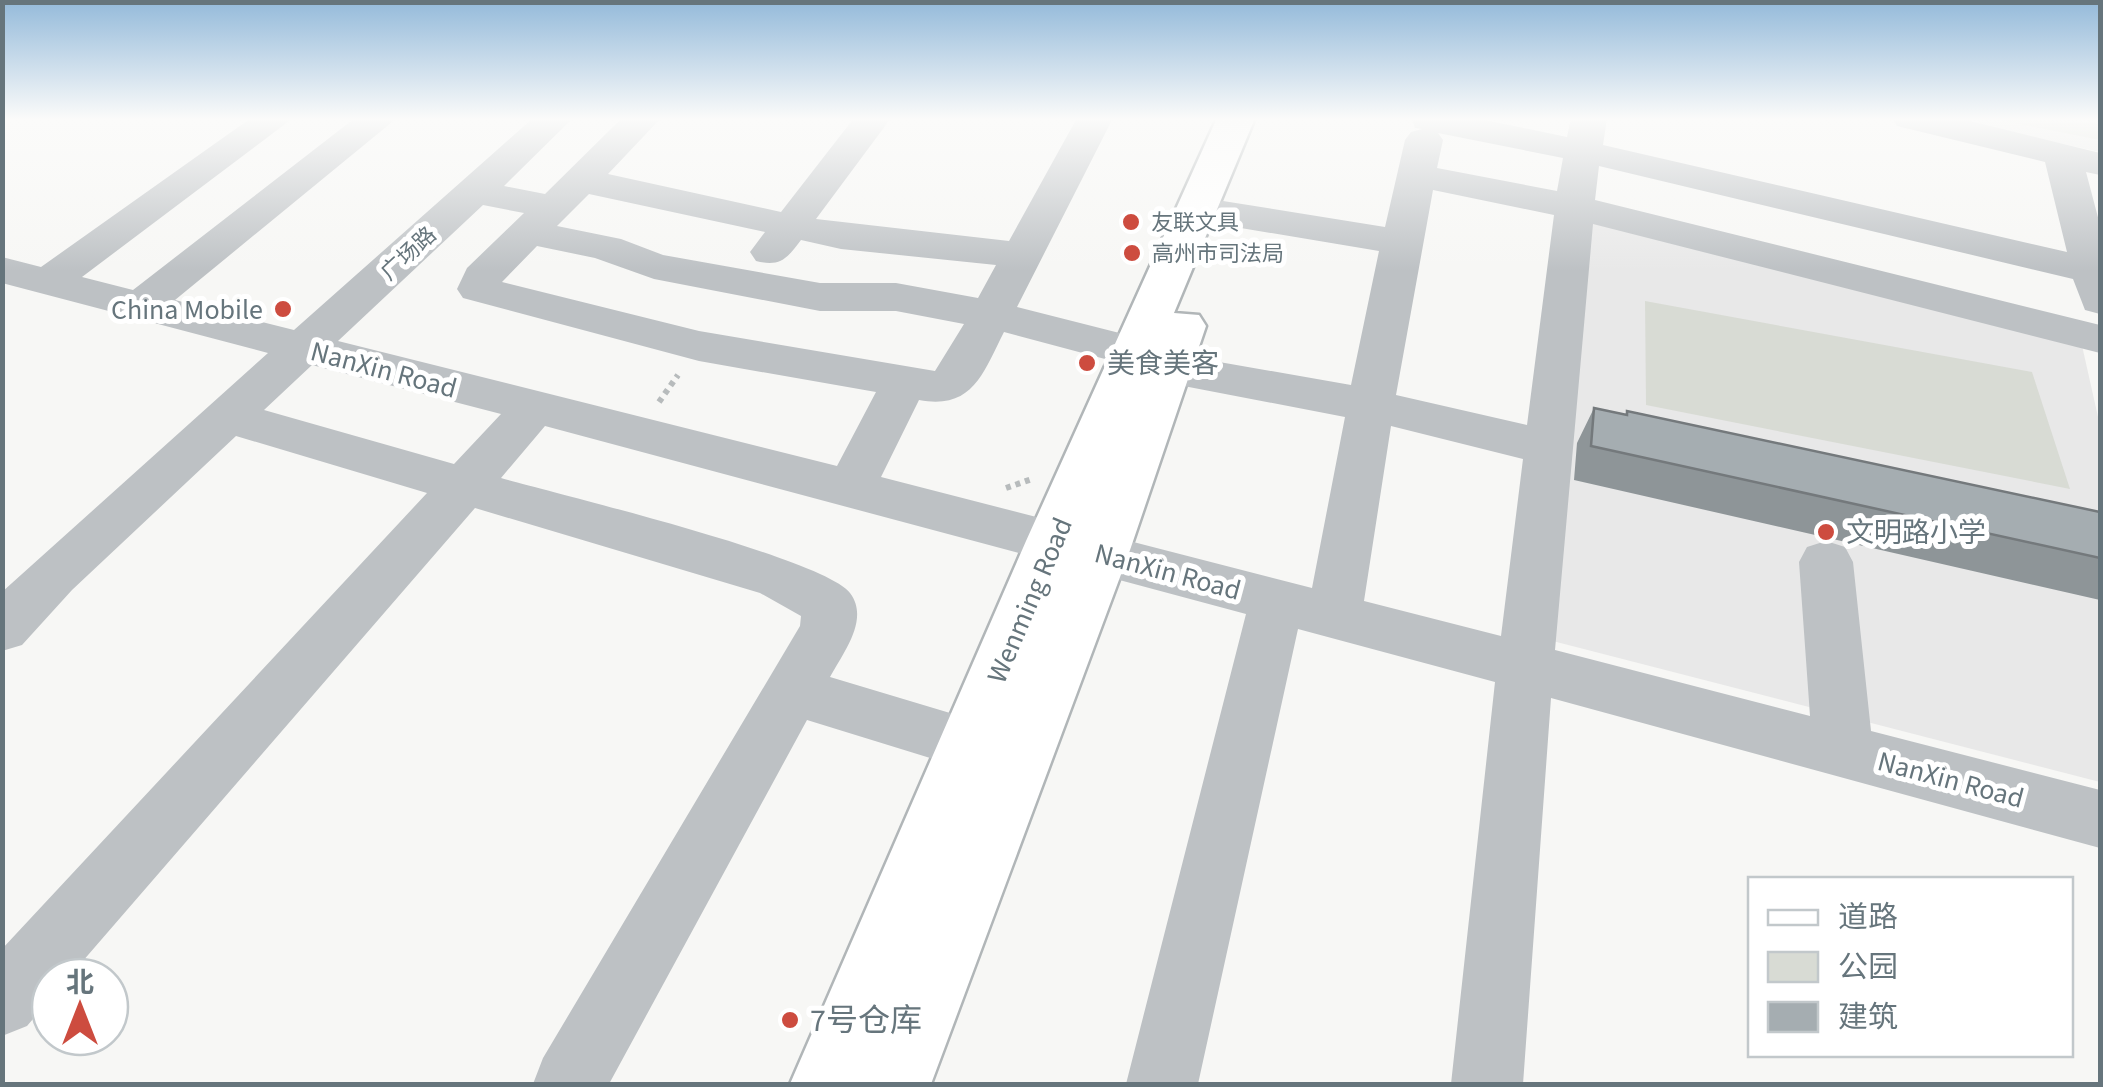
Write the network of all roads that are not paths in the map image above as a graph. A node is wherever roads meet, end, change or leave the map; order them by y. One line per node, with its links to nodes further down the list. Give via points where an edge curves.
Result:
1 (205, 169): 21 (street)
2 (314, 169): 24 (street)
3 (499, 169): 14 (street, 广场路)
4 (592, 169): 16 (street)
5 (834, 169): 17 (street)
6 (1068, 169): 19 (street)
7 (1218, 169): 29 (main road, Wenming Road)
8 (1242, 169): 15 (main road, Wenming Road)
9 (1414, 169): 18 (street)
10 (1580, 169): 34 (street)
11 (1598, 169): 26 (street)
12 (1604, 169): 23 (street)
13 (2082, 169): 23 (street)
14 (474, 192): 16 (street); 28 (street, 广场路)
15 (1229, 200): 18 (street); 29 (main road, Wenming Road)
16 (554, 206): 17 (street); 22 (street, via 606,248 654,266); 27 (street, via 482,276 478,289)
17 (791, 226): 19 (street, via 861,240); 22 (street)
18 (1394, 227): 31 (street)
19 (1021, 255): 25 (street)
20 (2, 270): 21 (street, NanXin Road)
21 (49, 281): 24 (street, NanXin Road)
22 (746, 284): 25 (street, via 839,299 883,295); 27 (street)
23 (2098, 292)
24 (140, 305): 28 (street, NanXin Road)
25 (988, 314): 29 (street); 30 (street, via 953,381 942,388)
26 (2100, 339)
27 (699, 346): 30 (street)
28 (306, 348): 32 (street, NanXin Road); 33 (street, 广场路)
29 (1152, 360): 31 (street); 37 (main road, Wenming Road)
30 (905, 382): 36 (street)
31 (1370, 405): 34 (street); 39 (street)
32 (534, 408): 35 (street); 36 (street, NanXin Road)
33 (228, 417): 35 (street); 40 (street, 广场路)
34 (1550, 448): 41 (street)
35 (466, 486): 42 (street, via 776,577 819,596 829,605 828,628); 46 (street)
36 (851, 488): 37 (street, NanXin Road)
37 (1077, 547): 39 (street, NanXin Road); 43 (main road, Wenming Road); 49 (main road, Wenming Road)
38 (1826, 562): 44 (street)
39 (1306, 608): 41 (street, NanXin Road); 50 (street)
40 (2, 629)
41 (1527, 666): 44 (street, NanXin Road); 51 (street)
42 (794, 691): 43 (street); 47 (street)
43 (969, 744): 48 (main road, Wenming Road)
44 (1843, 751): 45 (street, NanXin Road)
45 (2100, 819)
46 (2, 1001)
47 (569, 1084)
48 (828, 1084)
49 (893, 1084)
50 (1162, 1084)
51 (1487, 1084)

